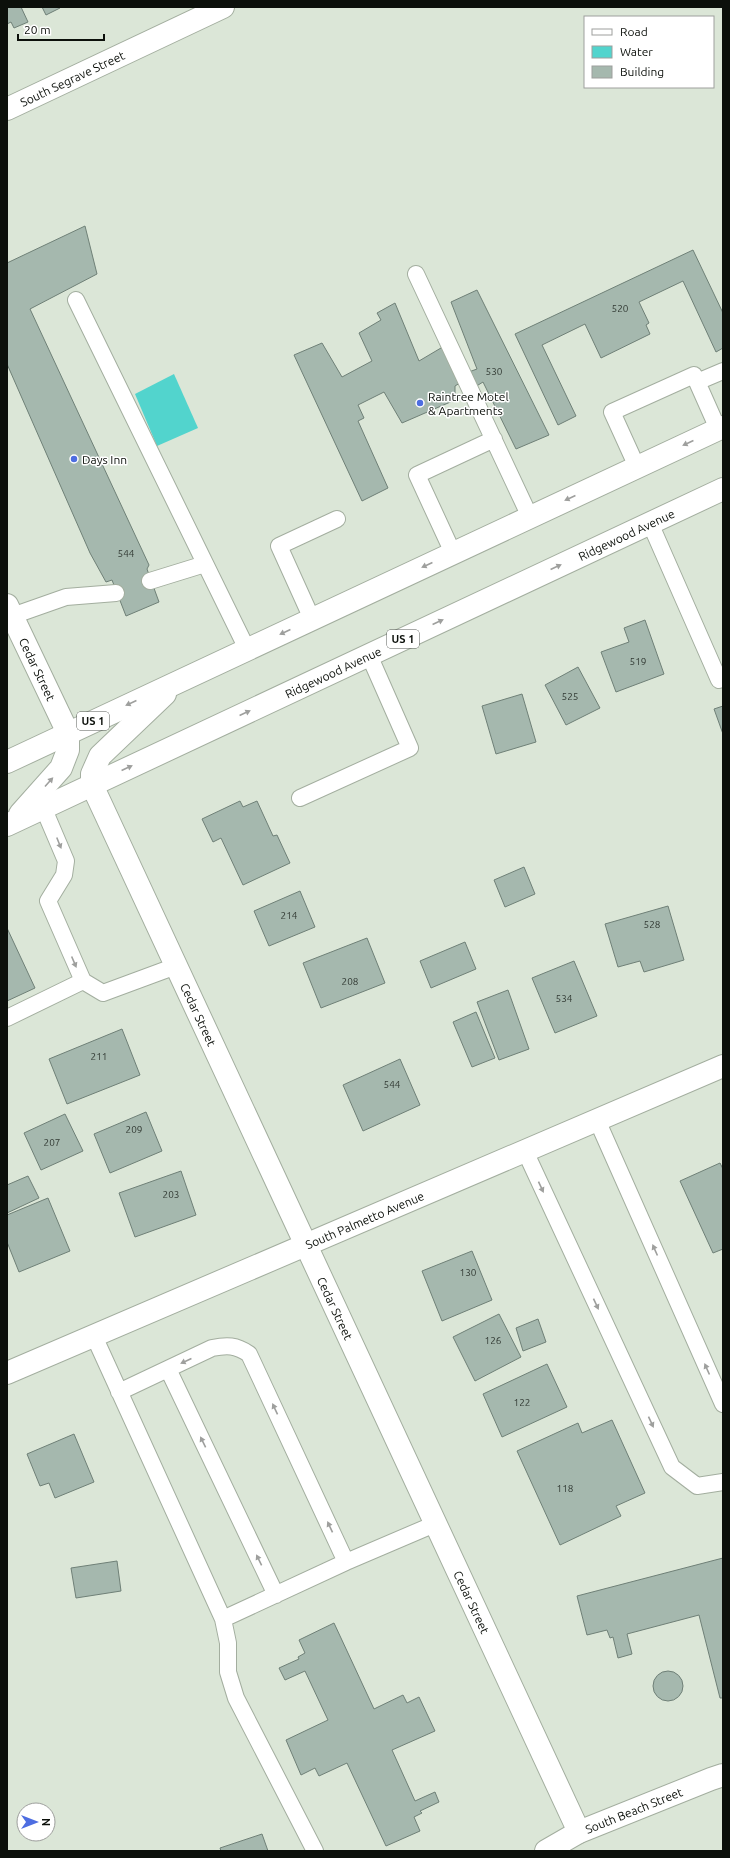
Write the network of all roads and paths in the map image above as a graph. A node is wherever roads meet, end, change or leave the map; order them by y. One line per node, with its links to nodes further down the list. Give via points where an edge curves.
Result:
1 (223, 7): 2 (street, South Segrave Street)
2 (7, 108)
3 (416, 274): 8 (lane)
4 (76, 300): 15 (lane)
5 (723, 371): 6 (lane)
6 (697, 382): 7 (lane); 9 (lane, via 694,375 612,412)
7 (720, 428): 9 (street, US 1, one-way to 9)
8 (494, 439): 11 (lane); 14 (lane, via 417,475)
9 (637, 467): 11 (street, US 1, one-way to 11)
10 (723, 489): 13 (street, Ridgewood Avenue / US 1)
11 (530, 517): 14 (street, US 1)
12 (337, 519): 19 (lane, via 279,546)
13 (650, 523): 21 (street, Ridgewood Avenue / US 1, one-way to 13); 22 (lane)
14 (453, 553): 19 (street, US 1, one-way to 19)
15 (205, 564): 16 (lane); 20 (lane)
16 (150, 581)
17 (116, 593): 18 (lane, via 66,597)
18 (10, 610): 24 (street, Cedar Street)
19 (312, 619): 20 (street, US 1, one-way to 20)
20 (247, 649): 23 (street, US 1)
21 (369, 655): 26 (street, Ridgewood Avenue / US 1, one-way to 21); 27 (lane, via 410,748)
22 (719, 680)
23 (179, 681): 24 (street, US 1, one-way to 24); 26 (street, via 100,756 92,774)
24 (68, 733): 25 (street, US 1); 29 (street, one-way to 24, via 61,768 68,750)
25 (7, 762)
26 (92, 785): 28 (street, Ridgewood Avenue / US 1); 30 (street, Cedar Street)
27 (300, 798)
28 (43, 808): 29 (street, Ridgewood Avenue / US 1); 31 (lane, one-way to 31, via 66,861 64,875 48,901)
29 (11, 823)
30 (176, 966): 31 (lane, via 103,993); 36 (street, Cedar Street)
31 (83, 982): 32 (lane)
32 (7, 1018)
33 (723, 1066): 34 (street, South Palmetto Avenue)
34 (597, 1120): 35 (street, South Palmetto Avenue); 41 (lane, one-way to 34)
35 (525, 1151): 36 (street, South Palmetto Avenue); 42 (lane, one-way to 42, via 672,1467 697,1486)
36 (307, 1244): 37 (street, South Palmetto Avenue); 43 (street, Cedar Street)
37 (94, 1336): 39 (street, South Palmetto Avenue); 40 (lane)
38 (168, 1369): 40 (lane); 44 (lane, one-way to 38, via 249,1354 240,1347 227,1345 212,1348); 45 (lane, one-way to 38)
39 (7, 1373)
40 (119, 1392): 46 (lane)
41 (723, 1404)
42 (723, 1482)
43 (435, 1524): 44 (lane); 48 (street, Cedar Street)
44 (346, 1562): 45 (lane)
45 (276, 1595): 46 (lane)
46 (223, 1619): 49 (lane, via 228,1643 228,1672 236,1698)
47 (723, 1775): 48 (street, South Beach Street)
48 (579, 1832): 50 (street, South Beach Street)
49 (315, 1851)
50 (546, 1851)

